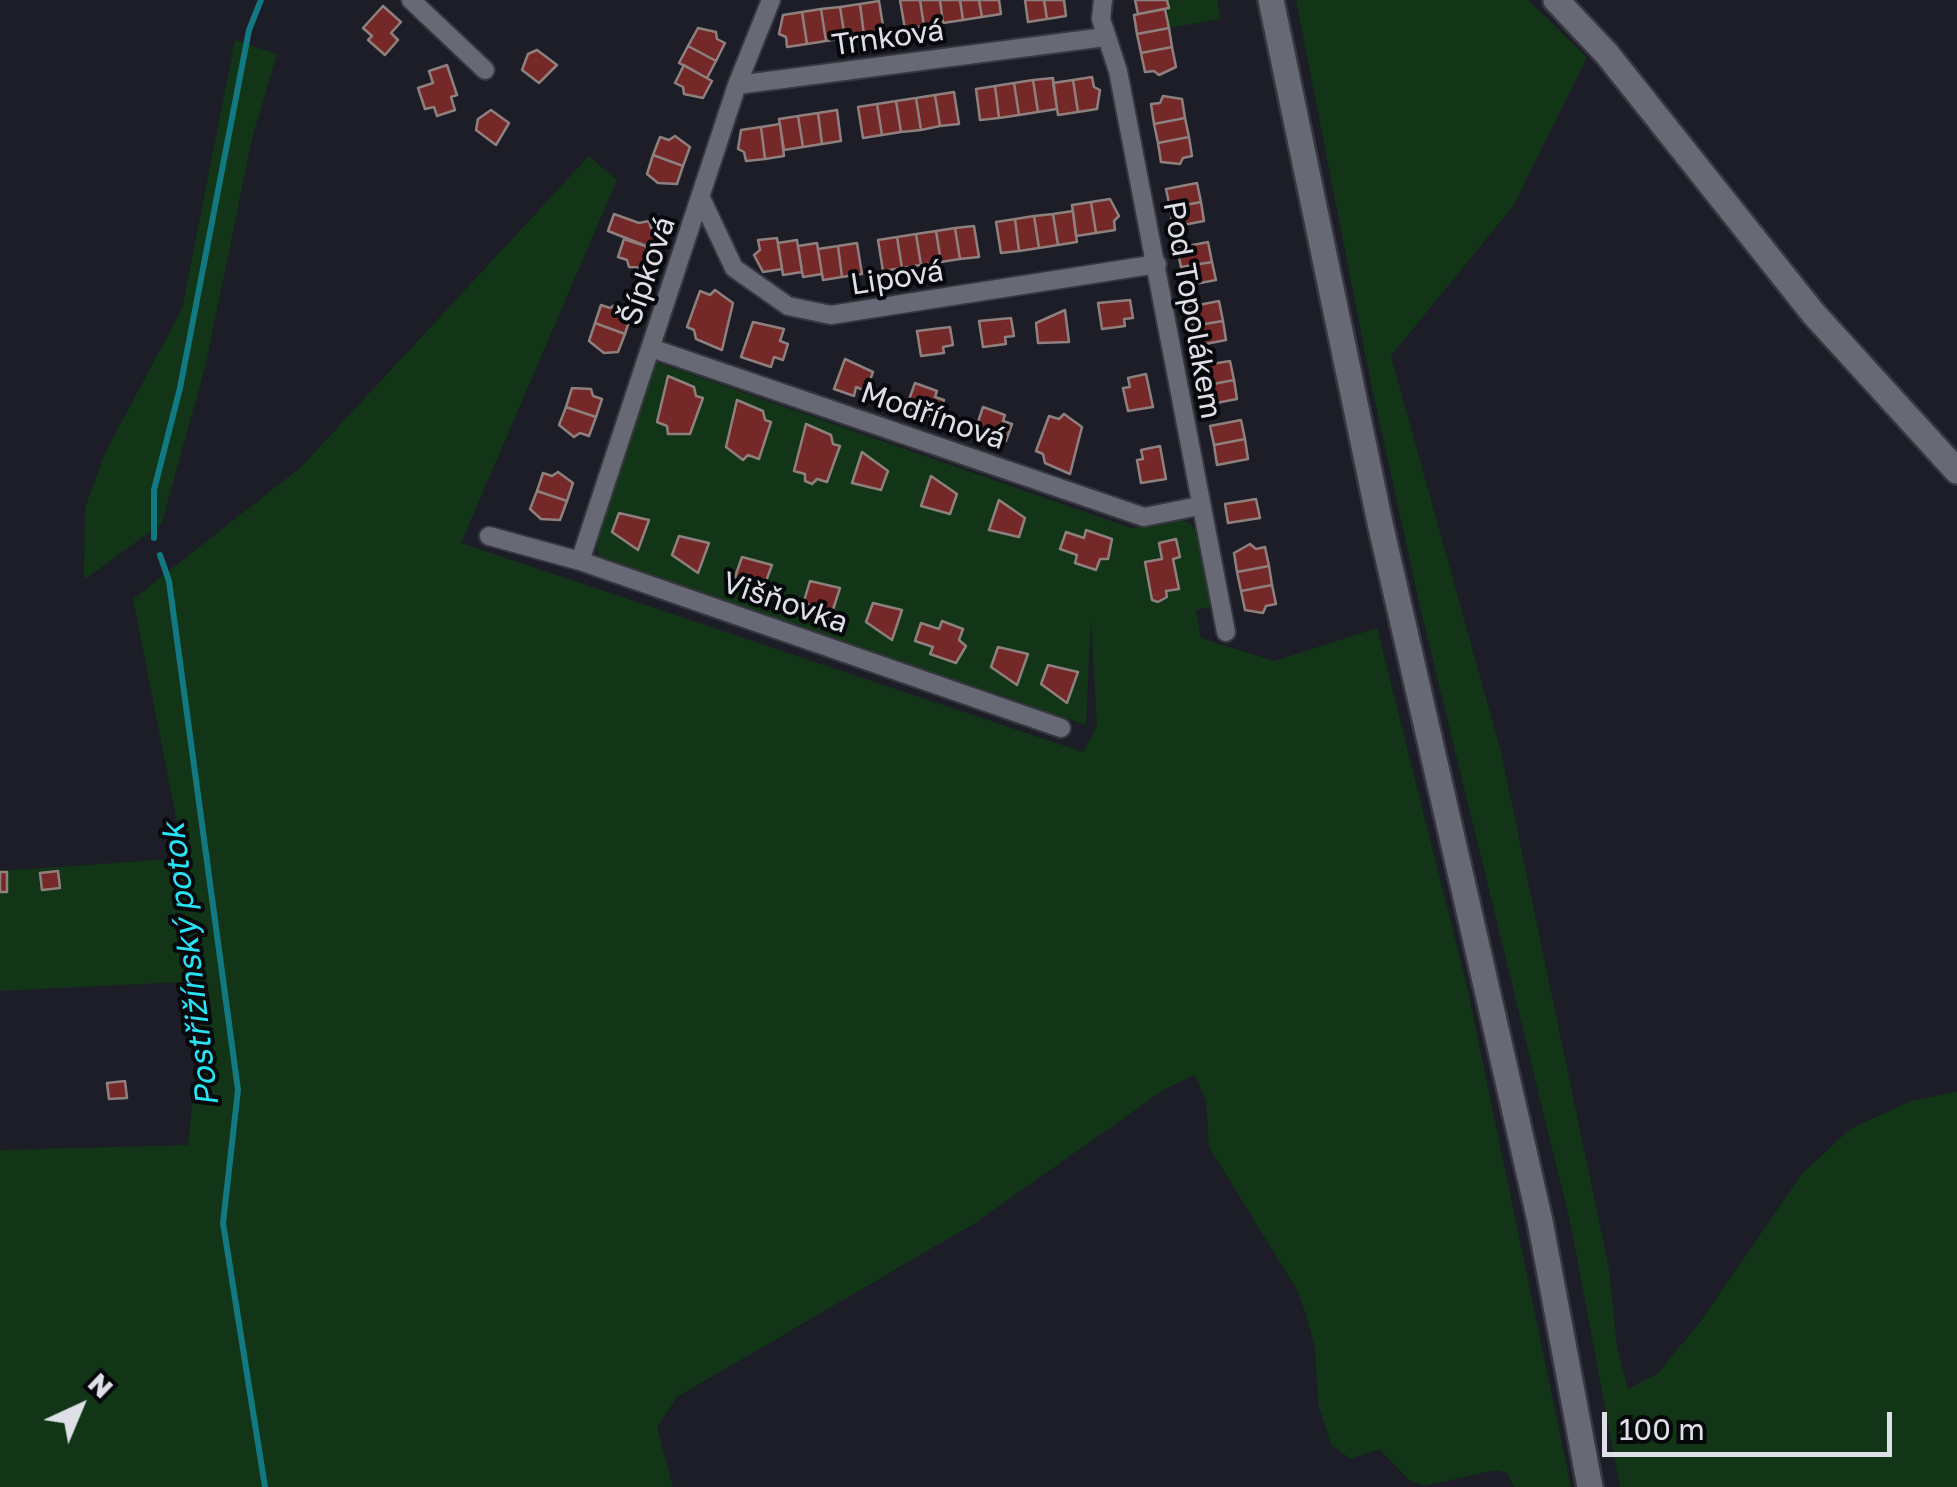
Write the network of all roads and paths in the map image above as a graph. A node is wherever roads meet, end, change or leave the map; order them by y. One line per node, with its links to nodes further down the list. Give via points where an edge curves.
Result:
1 (412, 0): 7 (street)
2 (771, 0): 8 (street, Šípková)
3 (1103, 0): 6 (street, Pod Topolákem)
4 (1271, 0): 18 (main road, via 1380,523 1540,1221)
5 (1556, 0): 12 (main road, via 1607,54 1813,314)
6 (1104, 37): 8 (street, Trnková); 10 (street, Pod Topolákem, via 1118,71)
7 (485, 70)
8 (737, 86): 9 (street, Šípková)
9 (701, 198): 10 (street, Lipová, via 734,268 788,306 831,315); 11 (street, Šípková)
10 (1157, 264): 13 (street, Pod Topolákem)
11 (651, 348): 13 (street, Modřínová, via 1144,517); 15 (street, Šípková)
12 (1957, 470)
13 (1200, 506): 16 (street, Pod Topolákem)
14 (489, 536): 15 (street, Višňovka)
15 (580, 562): 17 (street, Višňovka)
16 (1226, 632)
17 (1061, 728)
18 (1590, 1487)

